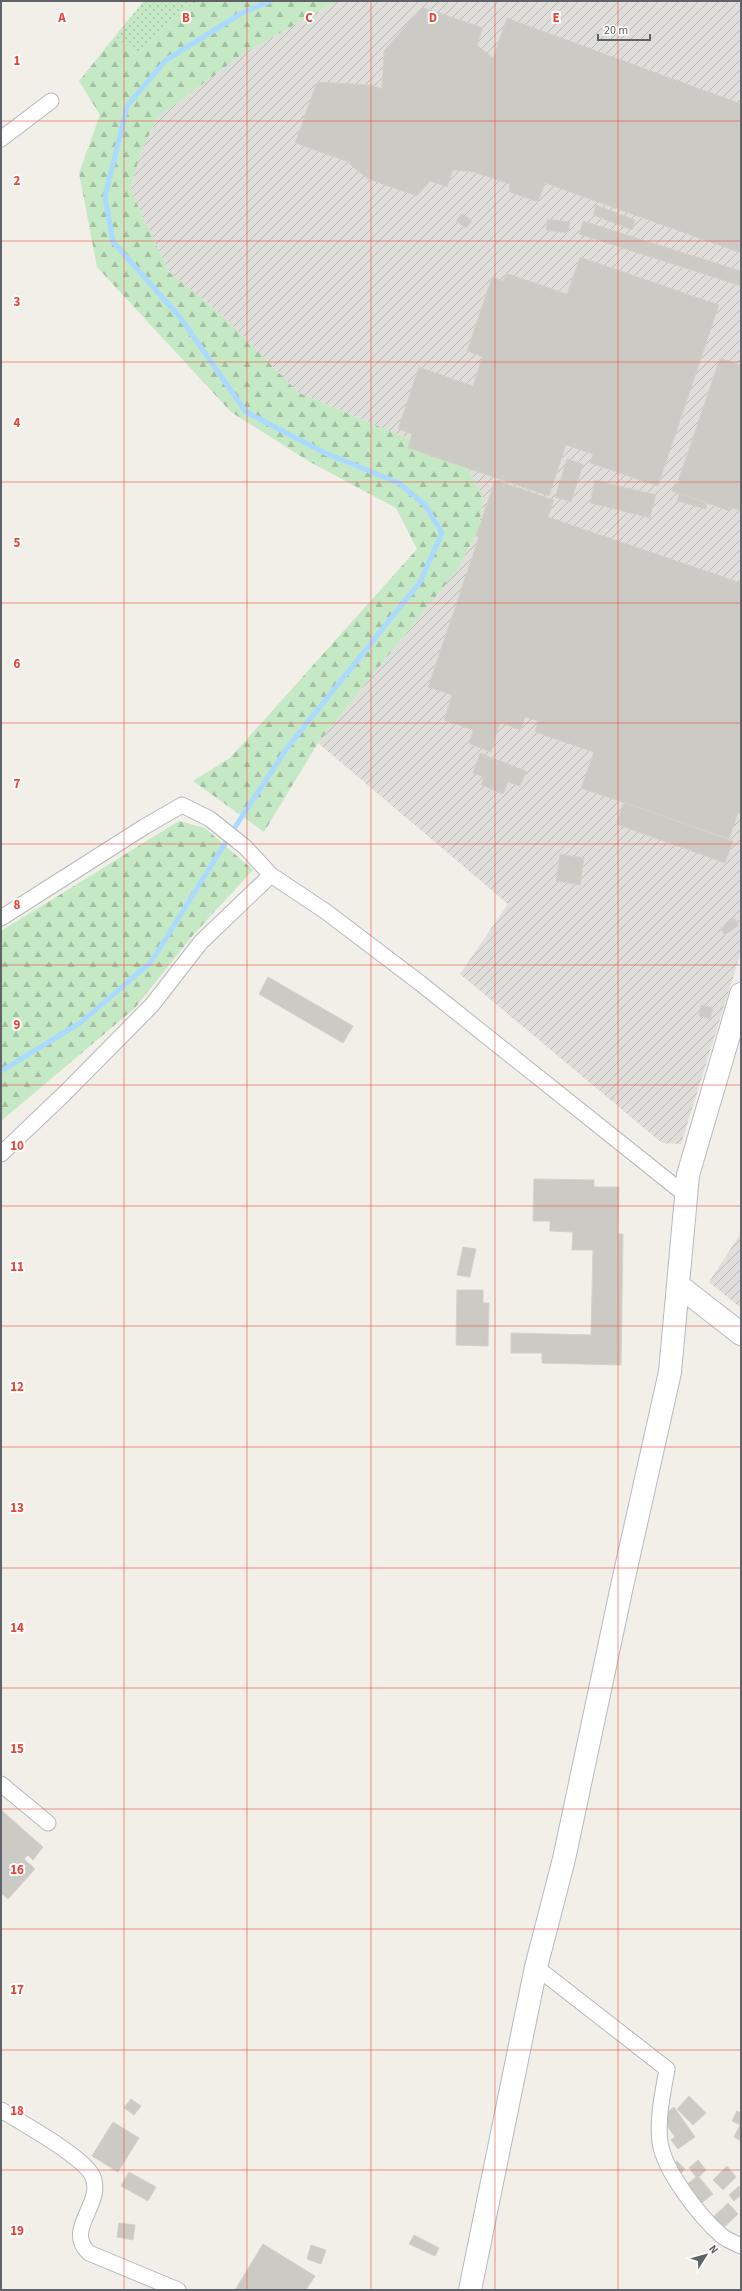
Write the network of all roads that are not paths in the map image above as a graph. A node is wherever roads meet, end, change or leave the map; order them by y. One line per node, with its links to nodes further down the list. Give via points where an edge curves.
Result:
1 (51, 101): 2 (street)
2 (1, 139)
3 (271, 875): 4 (street, via 245,847 210,819 182,806); 6 (street, via 202,942 152,1006); 7 (street, via 325,911 420,983)
4 (1, 918)
5 (741, 994): 7 (street, via 688,1175)
6 (1, 1154)
7 (686, 1196): 8 (street)
8 (678, 1285): 9 (street); 12 (street, via 670,1372 564,1859)
9 (741, 1334)
10 (1, 1784): 11 (street)
11 (48, 1823)
12 (536, 1967): 14 (street, via 667,2068 660,2109 660,2143 675,2180 699,2212 723,2236); 16 (street)
13 (1, 2110): 15 (street, via 71,2154 92,2175 97,2191 79,2233 83,2247 89,2253)
14 (741, 2246)
15 (178, 2290)
16 (470, 2290)

